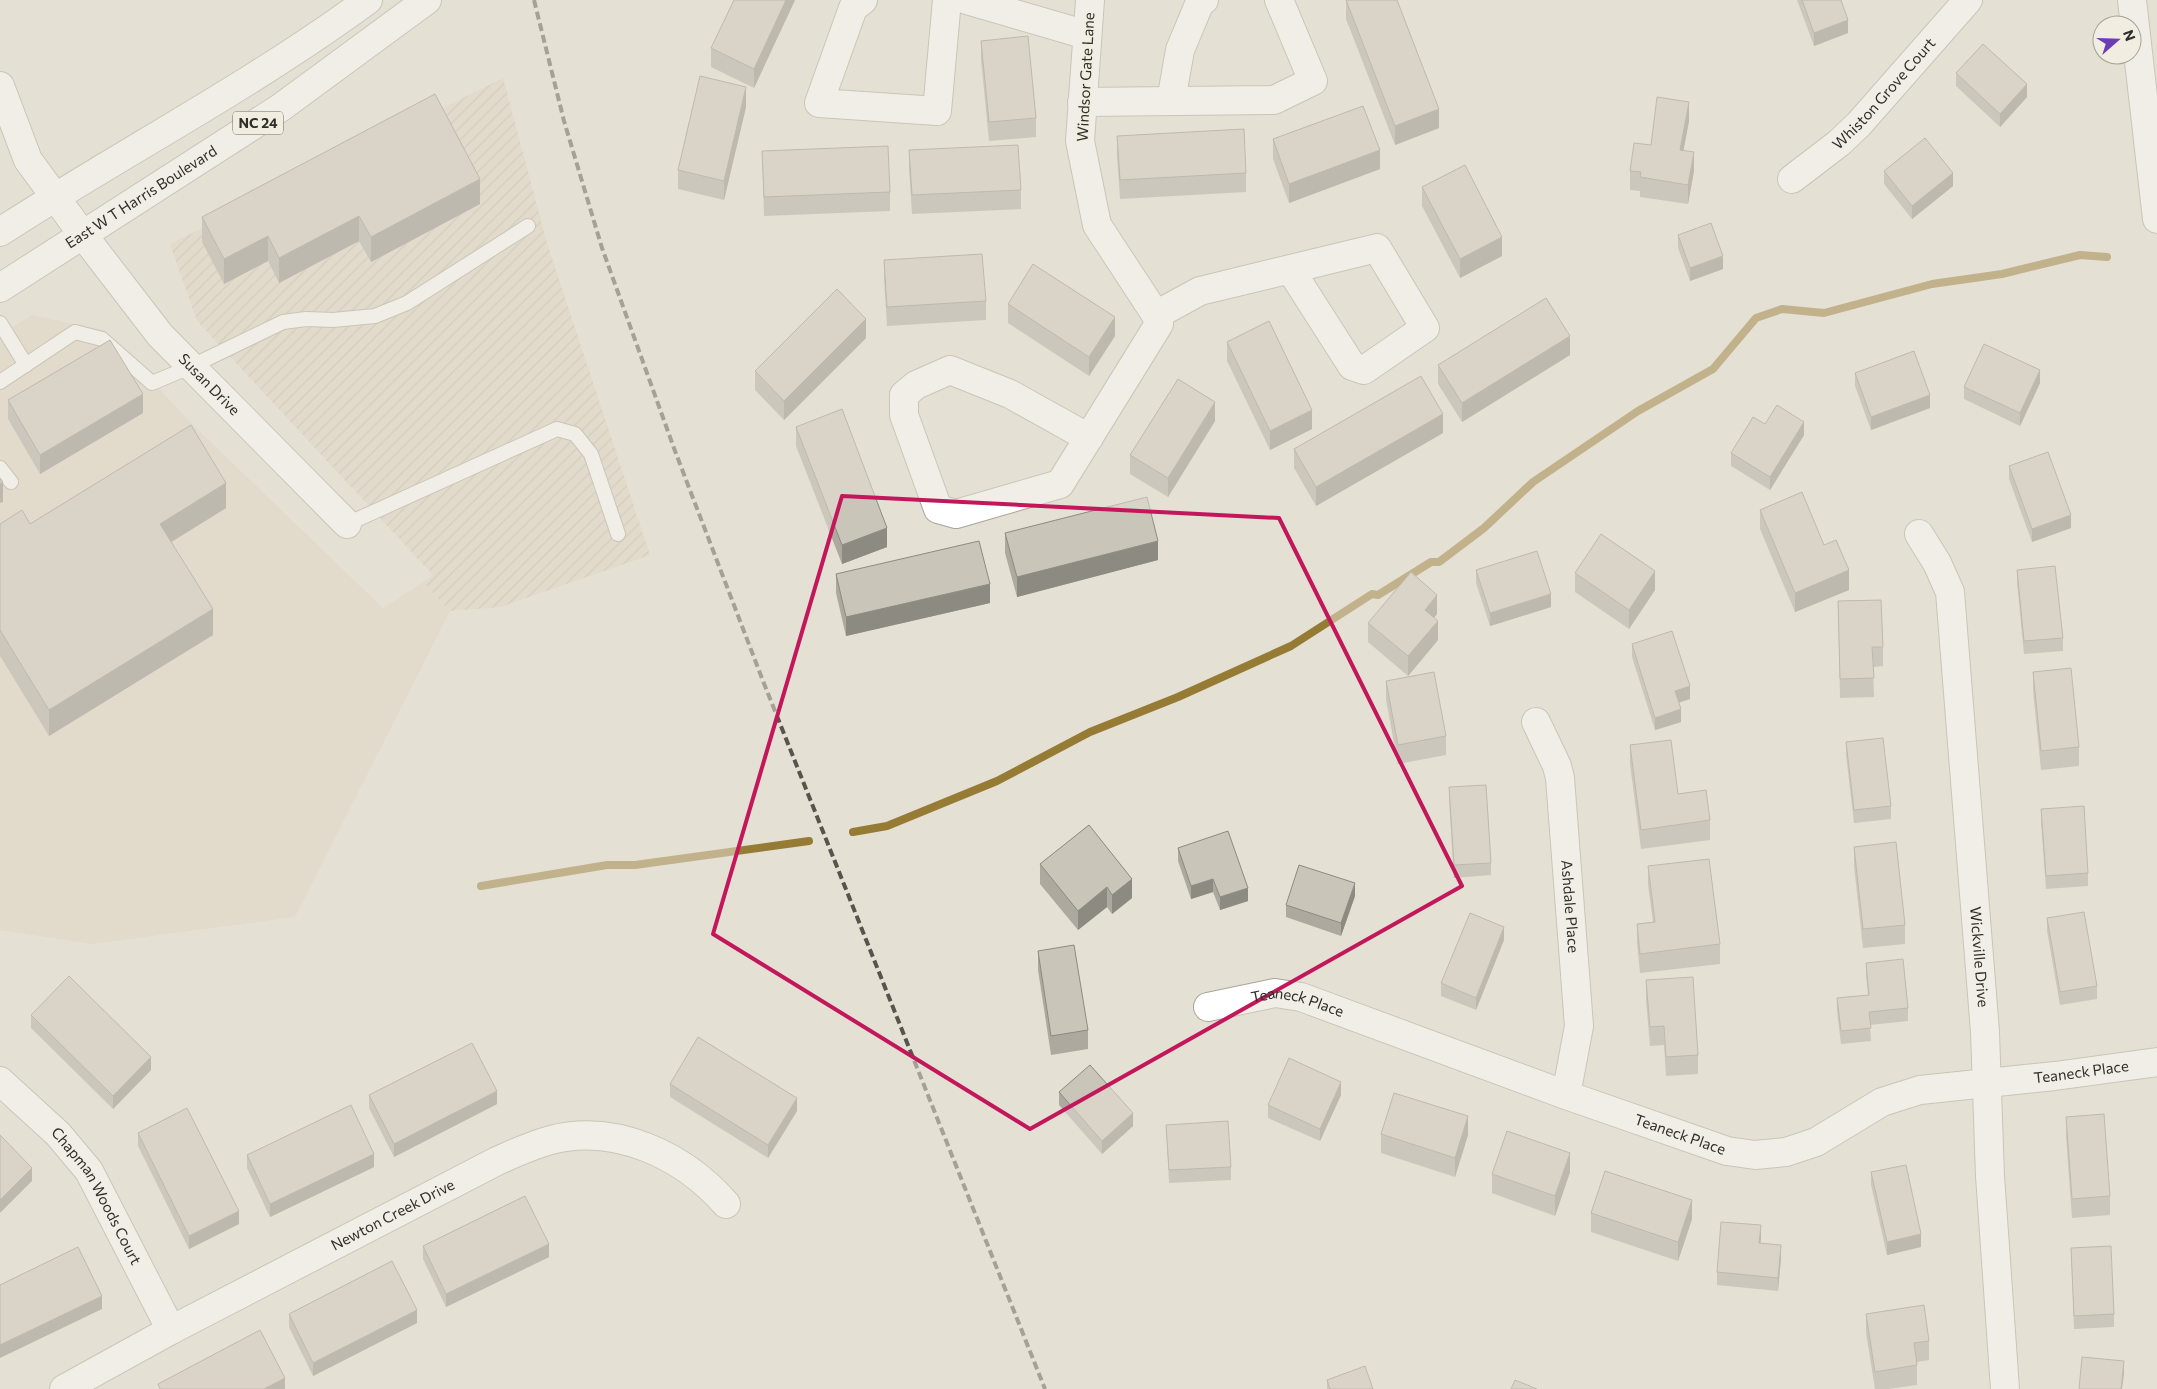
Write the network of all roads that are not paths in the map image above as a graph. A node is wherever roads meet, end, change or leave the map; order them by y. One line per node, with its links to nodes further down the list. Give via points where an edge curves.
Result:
1 (368, 0): 16 (street, NC 24, via 248,82)
2 (426, 0): 20 (street, East W T Harris Boulevard / NC 24, via 280,108)
3 (863, 0): 4 (street, via 853,8 819,103 937,111)
4 (947, 0)
5 (967, 0): 11 (street)
6 (1090, 0): 11 (street, Windsor Gate Lane)
7 (1204, 0): 13 (street, via 1200,2 1180,50)
8 (1279, 0): 13 (street, via 1312,81 1274,100)
9 (1968, 0): 15 (street, Whiston Grove Court, via 1859,124)
10 (2132, 0): 17 (street)
11 (1087, 35): 14 (street, Windsor Gate Lane)
12 (0, 86): 16 (street, Susan Drive, via 28,160)
13 (1171, 101): 14 (street)
14 (1082, 102): 23 (street, Windsor Gate Lane, via 1080,141 1096,225)
15 (1792, 178)
16 (54, 197): 19 (street, NC 24); 20 (street, Susan Drive)
17 (2157, 219)
18 (528, 226): 26 (lane, via 406,303 375,316 283,322)
19 (0, 232)
20 (83, 235): 22 (street, East W T Harris Boulevard / NC 24); 26 (street, Susan Drive, via 160,335)
21 (1290, 269): 21 (street, via 1377,248 1425,328 1364,370 1352,366); 23 (street, via 1200,291)
22 (0, 288)
23 (1156, 315): 28 (street, via 1158,324)
24 (0, 323): 25 (lane)
25 (26, 365): 26 (lane, via 75,332 102,339 152,383); 27 (lane)
26 (190, 368): 31 (street, Susan Drive, via 238,412)
27 (0, 382)
28 (1089, 438): 28 (street, via 1060,484 956,514 938,508 904,416 904,395 916,385 950,370 1010,394)
29 (0, 468): 30 (lane)
30 (11, 482)
31 (347, 524): 32 (lane, via 558,429 575,434 591,454)
32 (618, 534)
33 (1919, 534): 38 (street, Wickville Drive, via 1950,592 1985,1032)
34 (1536, 722): 39 (street, Ashdale Place, via 1560,778 1578,1026)
35 (1208, 1006): 39 (street, Teaneck Place, via 1275,993 1301,997)
36 (2157, 1062): 38 (street, Teaneck Place)
37 (0, 1081): 41 (street, Chapman Woods Court, via 58,1134 89,1171)
38 (1986, 1083): 39 (street, Teaneck Place, via 1920,1090 1882,1102 1816,1142 1786,1152 1755,1155 1727,1151); 43 (street, Wickville Drive)
39 (1566, 1095)
40 (726, 1204): 41 (street, Newton Creek Drive, via 694,1174 653,1149 621,1139 583,1135 552,1140 497,1161)
41 (171, 1330): 42 (street, Newton Creek Drive)
42 (64, 1389)
43 (2005, 1389)

